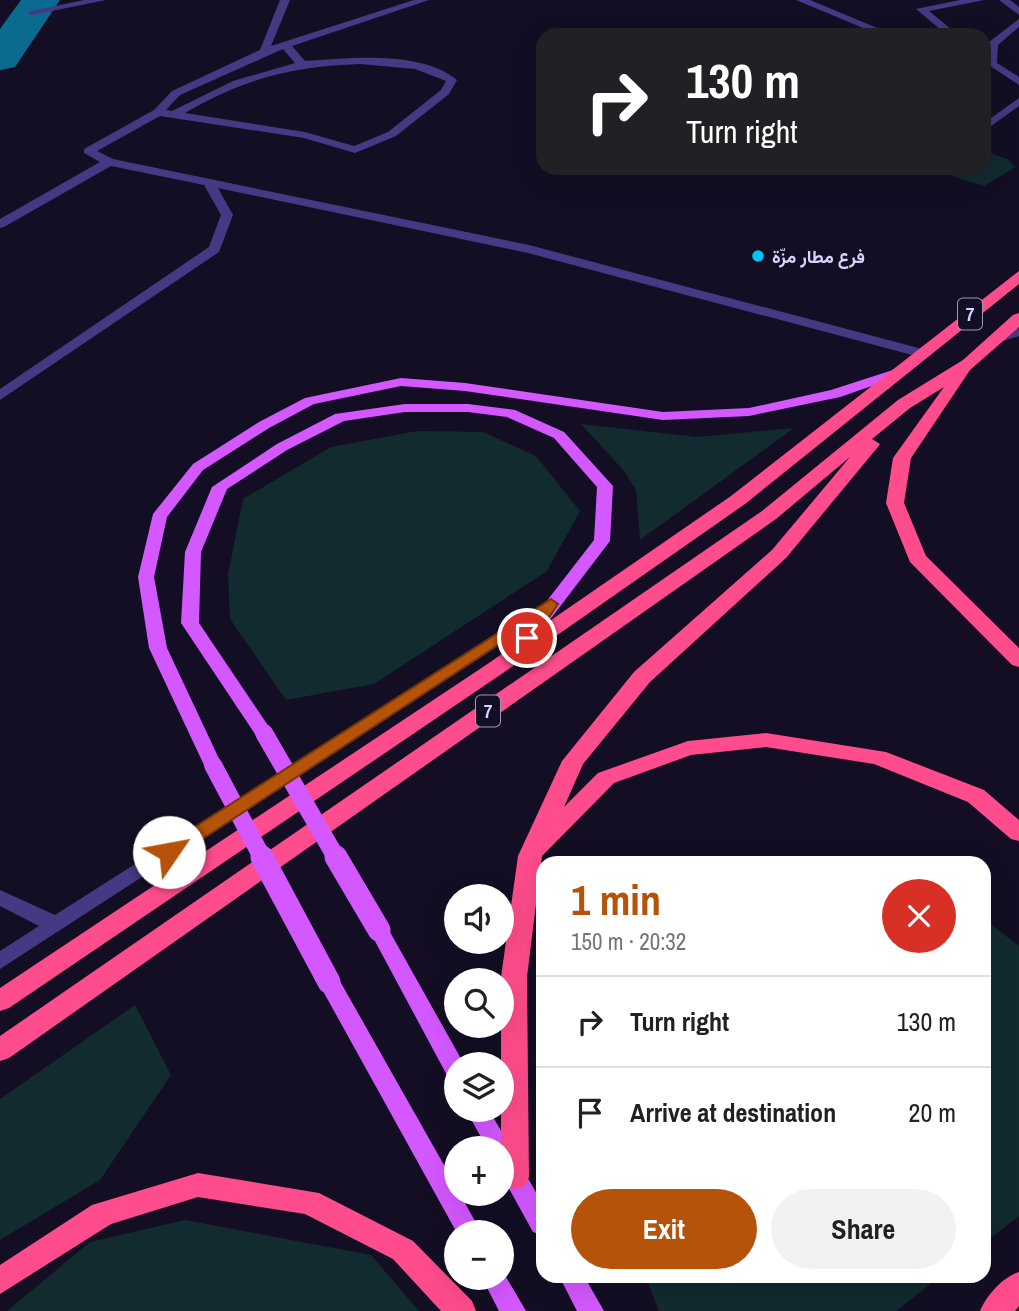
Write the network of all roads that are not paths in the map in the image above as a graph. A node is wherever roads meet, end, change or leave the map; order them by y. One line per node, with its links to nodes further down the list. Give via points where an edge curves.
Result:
1 (101, 0): 7 (street)
2 (285, 0): 14 (street)
3 (424, 0): 13 (street)
4 (801, 0): 10 (street)
5 (979, 0): 11 (street, via 921,9)
6 (1004, 0): 8 (street)
7 (32, 12)
8 (1019, 12)
9 (1019, 22): 12 (street)
10 (872, 28)
11 (944, 28)
12 (991, 41)
13 (285, 45): 14 (street); 16 (street)
14 (264, 52): 19 (street, via 177,93)
15 (991, 59): 17 (street)
16 (302, 64): 20 (street, via 239,82); 20 (street, via 401,63 452,79 445,92 392,134 355,150 305,135)
17 (1019, 82)
18 (1019, 101): 21 (street)
19 (158, 112): 20 (street); 22 (street, via 88,151)
20 (175, 114)
21 (991, 123)
22 (108, 162): 23 (street); 24 (street)
23 (209, 183): 29 (street, via 529,249); 32 (street, via 227,215 215,249)
24 (0, 224)
25 (1019, 275): 29 (highway, 7)
26 (1019, 318): 28 (highway, 7)
27 (1019, 332): 28 (street)
28 (994, 340): 30 (highway, 7)
29 (921, 353): 31 (highway, 7)
30 (968, 364): 33 (highway, 7); 36 (highway, via 902,458 895,503 917,558)
31 (896, 373): 35 (highway, 7, via 738,500); 47 (main road, bridge, via 835,394 750,412 663,416 401,382 310,401 264,425 198,467 159,517 146,577 158,648 213,765)
32 (0, 396)
33 (904, 404): 38 (highway, via 779,554 642,677 573,761); 43 (highway, 7, via 769,515)
34 (551, 604): 35 (main road); 40 (street); 44 (main road, bridge, via 602,541 605,486 559,435 510,413 405,408 340,417 220,487 193,552 190,623 264,733)
35 (514, 655): 42 (highway, 7)
36 (1019, 660)
37 (1019, 833): 38 (highway, via 976,796 878,757 766,740 688,748 606,778)
38 (530, 856): 45 (highway, via 514,977)
39 (0, 897): 40 (street)
40 (57, 925): 41 (street)
41 (0, 961)
42 (0, 1001)
43 (0, 1050)
44 (446, 1052)
45 (515, 1177): 46 (main road)
46 (536, 1214)
47 (462, 1220)
48 (0, 1280): 52 (highway, via 102,1214 198,1185 309,1202 403,1250)
49 (575, 1283): 54 (main road)
50 (1019, 1285): 55 (highway)
51 (501, 1290): 53 (main road)
52 (461, 1311)
53 (513, 1311)
54 (591, 1311)
55 (995, 1311)

